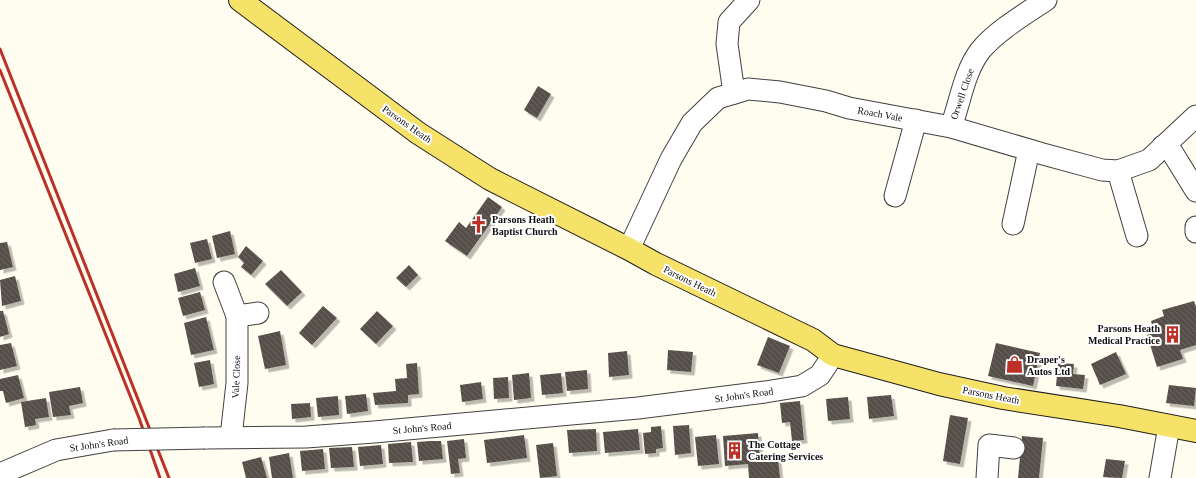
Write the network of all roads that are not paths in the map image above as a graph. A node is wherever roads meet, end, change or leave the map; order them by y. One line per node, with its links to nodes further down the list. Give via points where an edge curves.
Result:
1 (240, 0): 17 (main road, Parsons Heath, via 418,133 490,179)
2 (749, 0): 4 (street, via 729,22 727,44)
3 (1046, 0): 7 (street, Orwell Close, via 1008,26 980,52 968,73)
4 (734, 93): 6 (street, Roach Vale, via 748,89 780,92); 17 (street, Roach Vale, via 718,98 692,123 671,159)
5 (1196, 116): 8 (street, Roach Vale)
6 (916, 120): 7 (street, Roach Vale); 12 (street)
7 (951, 127): 9 (street, Roach Vale)
8 (1163, 146): 10 (street, Roach Vale, via 1149,160); 11 (street, via 1172,152)
9 (1029, 150): 10 (street, Roach Vale, via 1102,170); 13 (street)
10 (1118, 171): 16 (street)
11 (1196, 191)
12 (895, 196)
13 (1013, 224)
14 (1196, 227): 15 (street)
15 (1196, 232)
16 (1137, 236)
17 (629, 249): 21 (main road, Parsons Heath, via 813,340)
18 (224, 282): 20 (street, Vale Close)
19 (258, 313): 20 (street)
20 (237, 316): 24 (street, Vale Close, via 237,383)
21 (833, 355): 22 (main road, Parsons Heath, via 938,384 1002,398); 24 (street, St John's Road, via 820,375 802,386 765,392 638,408 374,432 306,437)
22 (1169, 426): 23 (main road, Parsons Heath); 28 (street)
23 (1196, 431)
24 (231, 437): 26 (street, St John's Road, bridge, via 113,440 56,450)
25 (1014, 448): 27 (street, via 988,445)
26 (0, 474)
27 (987, 478)
28 (1160, 478)

